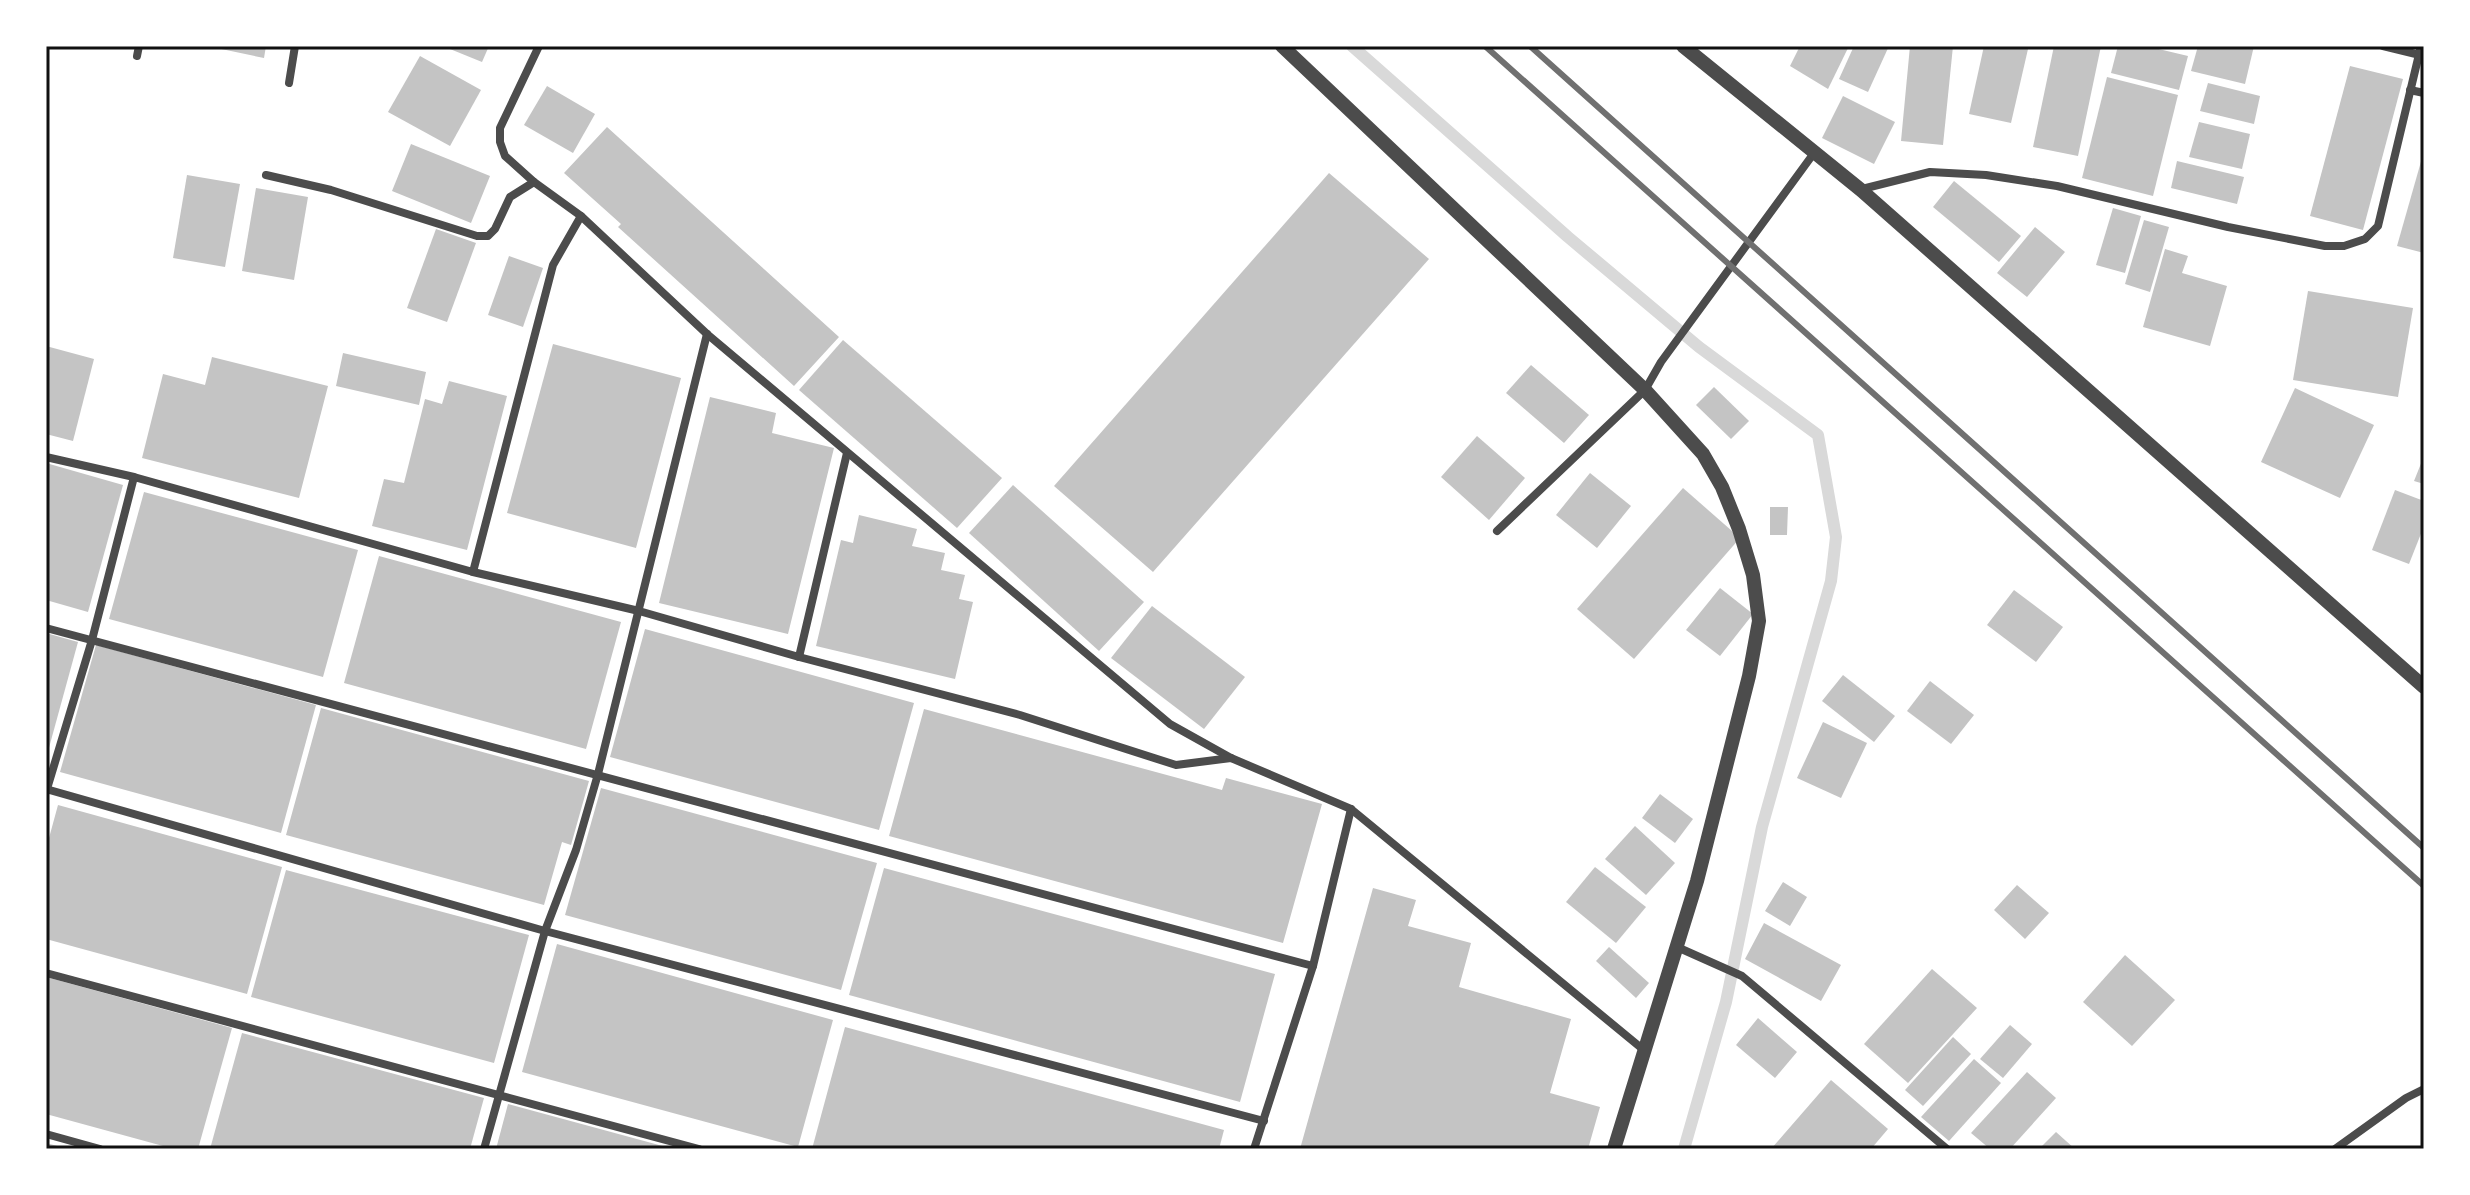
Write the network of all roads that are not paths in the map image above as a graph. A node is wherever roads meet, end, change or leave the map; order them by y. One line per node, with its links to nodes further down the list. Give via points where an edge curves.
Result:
1 (295, 46): 7 (street)
2 (539, 46): 12 (street, via 500,128 505,156)
3 (1282, 46): 16 (street)
4 (1683, 46): 10 (street)
5 (2383, 46): 6 (street)
6 (2420, 51): 8 (street)
7 (289, 83)
8 (2410, 90): 9 (street); 13 (street, via 2378,226 2365,239 2344,246 1986,175 1930,172)
9 (2424, 93)
10 (1814, 153): 13 (street); 16 (street)
11 (266, 175): 12 (street, via 477,236 488,236 510,197)
12 (534, 182): 14 (street)
13 (1861, 190): 26 (street)
14 (581, 216): 15 (street); 21 (street, via 553,265)
15 (707, 334): 17 (street); 22 (street)
16 (1645, 390): 20 (street); 32 (street, via 1703,454 1722,487 1753,575 1759,621)
17 (847, 453): 25 (street); 27 (street, via 1170,724)
18 (46, 457): 19 (street)
19 (134, 477): 21 (street); 24 (street)
20 (1497, 531)
21 (473, 572): 22 (street)
22 (639, 611): 25 (street); 28 (street)
23 (46, 628): 24 (street)
24 (92, 640): 28 (street); 29 (street)
25 (799, 657): 27 (street, via 1020,715 1176,765)
26 (2424, 687)
27 (1231, 758): 30 (street)
28 (598, 774): 31 (street); 33 (street)
29 (46, 790): 31 (street)
30 (1351, 809): 33 (street); 35 (street)
31 (545, 931): 37 (street); 38 (street)
32 (1677, 947): 35 (street); 45 (street, via 1742,976)
33 (1313, 966): 38 (street)
34 (46, 973): 37 (street)
35 (1646, 1051): 44 (street)
36 (2424, 1089): 46 (street)
37 (499, 1095): 41 (street); 42 (street)
38 (1264, 1121): 43 (street)
39 (46, 1134): 40 (street)
40 (100, 1149)
41 (484, 1149)
42 (699, 1149)
43 (1254, 1149)
44 (1614, 1149)
45 (1947, 1149)
46 (2335, 1149)

